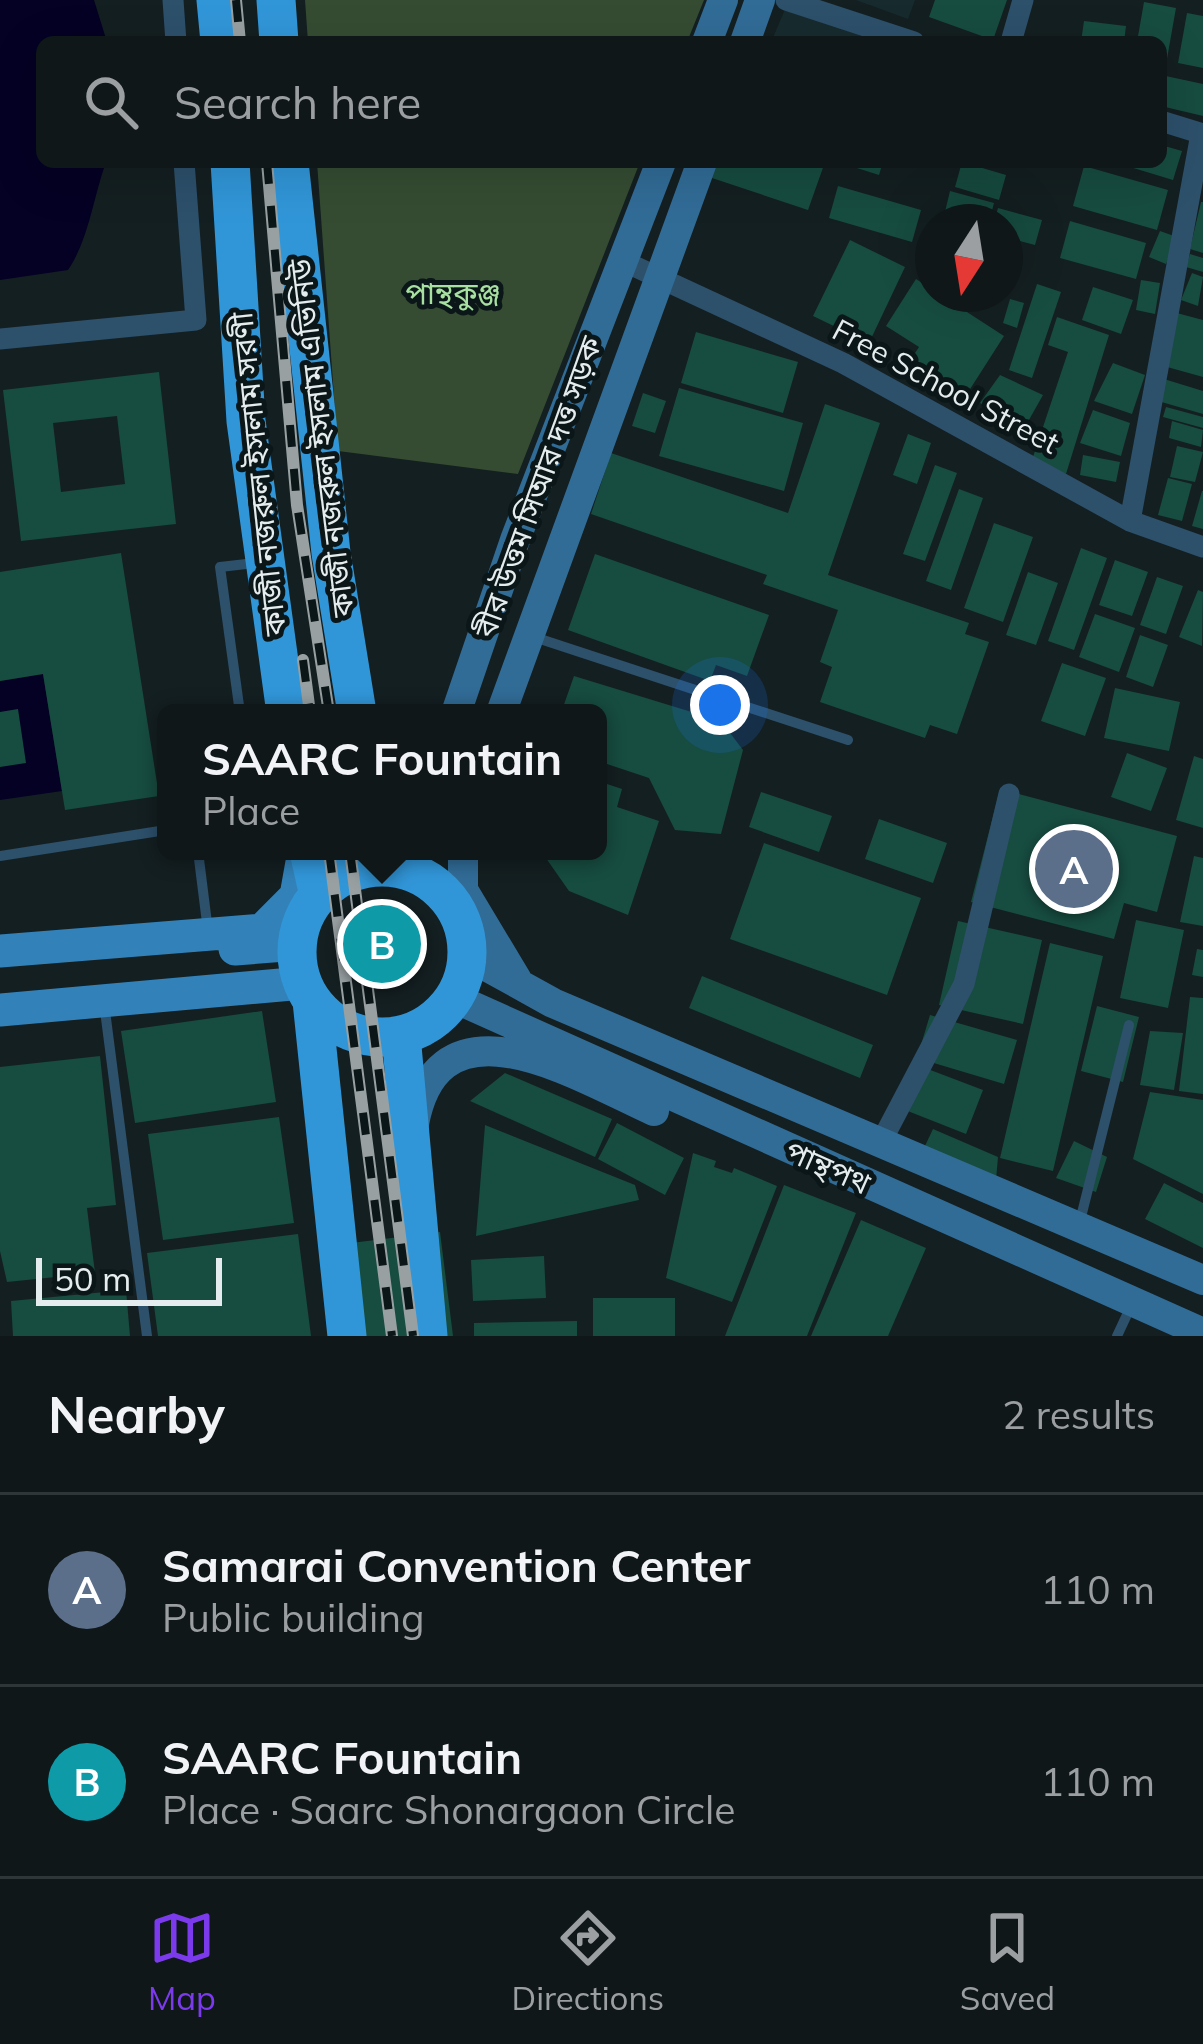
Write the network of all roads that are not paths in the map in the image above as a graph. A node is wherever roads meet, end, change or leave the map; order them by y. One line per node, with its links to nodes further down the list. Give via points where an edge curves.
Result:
1 (172, 0): 7 (street)
2 (276, 0): 8 (highway)
3 (723, 0): 9 (main road)
4 (760, 0): 10 (main road)
5 (786, 0): 11 (street)
6 (1023, 0): 12 (street)
7 (175, 36)
8 (279, 36)
9 (709, 36)
10 (747, 36)
11 (896, 36)
12 (1013, 36)
13 (1167, 123): 14 (street)
14 (1202, 134): 23 (street)
15 (184, 168): 22 (street, via 196,320)
16 (230, 168): 27 (highway, কাজী নজরুল ইসলাম সরণী, via 246,421)
17 (290, 168): 32 (highway, কাজী নজরুল ইসলাম এভিনিউ)
18 (659, 168): 20 (main road, বীর উত্তম সিআর দত্ত সড়ক)
19 (700, 168): 21 (main road, বীর উত্তম সিআর দত্ত সড়ক)
20 (623, 262): 21 (street); 24 (main road, বীর উত্তম সিআর দত্ত সড়ক)
21 (661, 277): 23 (street, Free School Street, via 843,363); 26 (main road, বীর উত্তম সিআর দত্ত সড়ক)
22 (0, 339)
23 (1130, 521): 25 (street, Free School Street)
24 (515, 540): 26 (main road); 28 (main road, বীর উত্তম সিআর দত্ত সড়ক)
25 (1203, 547)
26 (558, 554): 29 (main road, বীর উত্তম সিআর দত্ত সড়ক)
27 (265, 562): 30 (lane, via 220,567); 31 (highway, কাজী নজরুল ইসলাম সরণী)
28 (493, 606): 29 (main road); 33 (main road, বীর উত্তম সিআর দত্ত সড়ক)
29 (531, 627): 34 (main road, বীর উত্তম সিআর দত্ত সড়ক); 35 (lane)
30 (240, 704)
31 (285, 704)
32 (356, 704)
33 (459, 704)
34 (504, 704)
35 (848, 740)
36 (1010, 794): 57 (street, via 964,983)
37 (157, 831): 38 (lane)
38 (0, 856)
39 (199, 860): 45 (lane)
40 (305, 860): 45 (main road, via 288,909 262,930)
41 (309, 860): 44 (highway)
42 (463, 860): 50 (main road, via 470,907)
43 (400, 861): 44 (highway, via 345,876); 47 (highway, via 453,905)
44 (319, 896): 49 (highway, via 302,923)
45 (209, 936): 46 (main road)
46 (0, 951)
47 (468, 956): 50 (main road, পান্থপথ); 51 (highway)
48 (0, 970): 49 (main road)
49 (311, 987): 52 (main road); 55 (highway, via 364,1034); 64 (highway); 65 (highway)
50 (522, 987): 57 (main road, পান্থপথ)
51 (454, 998): 55 (highway); 60 (main road, পান্থপথ)
52 (104, 1000): 53 (main road); 63 (lane)
53 (0, 1010)
54 (1129, 1025): 58 (lane)
55 (401, 1035): 56 (highway)
56 (411, 1142): 60 (main road, via 419,1099 440,1067 488,1049 541,1061 1053,1286); 66 (highway)
57 (880, 1144): 58 (main road, পান্থপথ)
58 (1078, 1228): 59 (main road, পান্থপথ)
59 (1203, 1280)
60 (1084, 1282): 61 (main road, পান্থপথ)
61 (1132, 1302): 62 (main road, পান্থপথ); 67 (lane)
62 (1203, 1333)
63 (147, 1336)
64 (347, 1336)
65 (373, 1336)
66 (428, 1336)
67 (1118, 1336)

